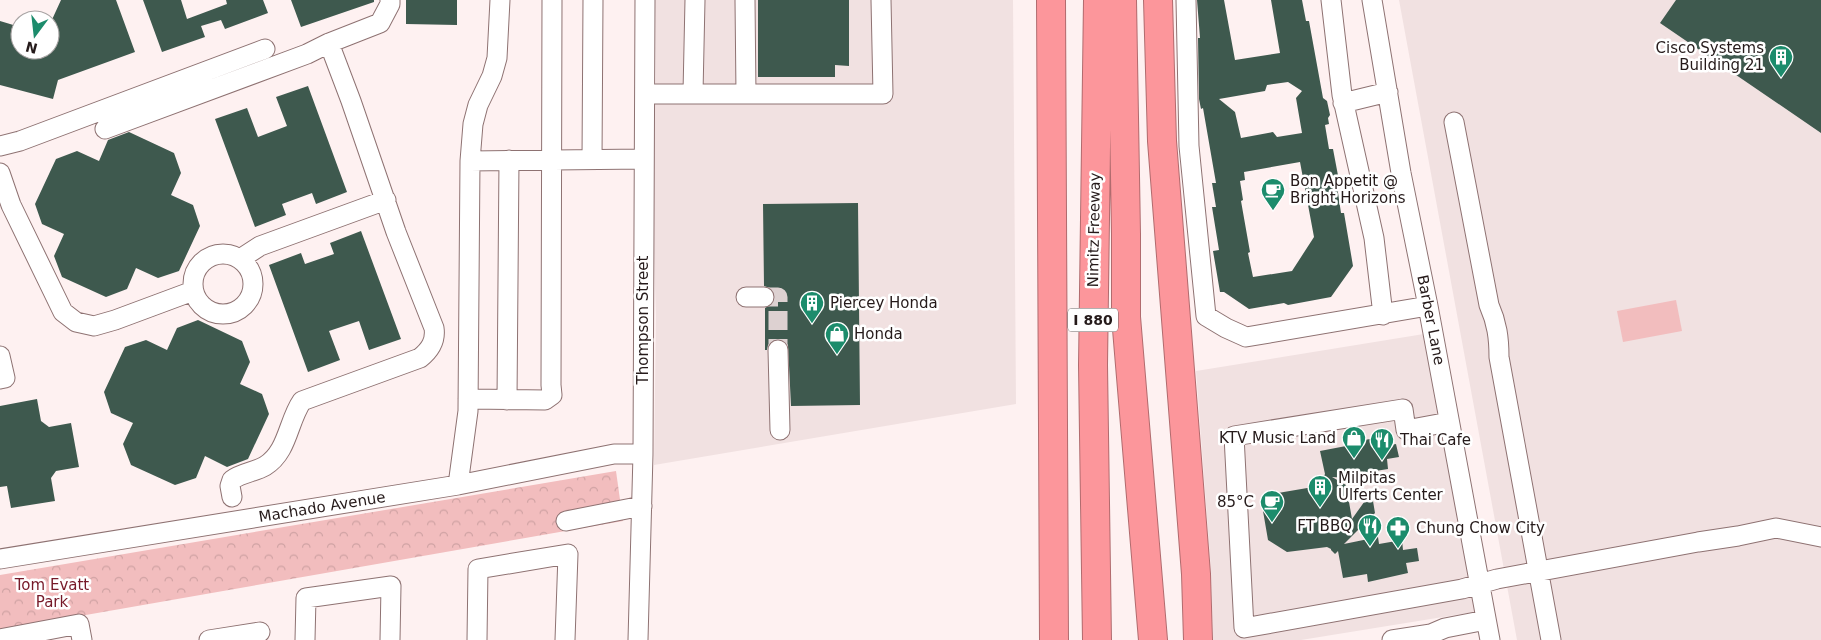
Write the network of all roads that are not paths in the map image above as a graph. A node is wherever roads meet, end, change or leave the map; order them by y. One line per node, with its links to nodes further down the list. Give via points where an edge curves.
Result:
1 (390, 0): 16 (street, via 380,23)
2 (500, 0): 30 (street, via 497,58 472,124)
3 (552, 0): 28 (street)
4 (593, 0): 29 (street)
5 (645, 0): 20 (street, Thompson Street)
6 (695, 0): 19 (street)
7 (745, 0): 21 (street)
8 (881, 0): 21 (street, via 883,94)
9 (1051, 0): 67 (highway, I 880)
10 (1098, 0): 68 (highway, Nimitz Freeway / I 880, via 1092,364)
11 (1122, 0): 56 (highway, via 1126,317)
12 (1158, 0): 69 (highway, via 1162,141 1196,574)
13 (1186, 0): 38 (street, via 1189,146 1206,316 1246,337)
14 (1331, 0): 22 (street)
15 (1372, 0): 18 (street, Barber Lane)
16 (329, 43): 24 (street); 32 (street)
17 (265, 49): 25 (street)
18 (1388, 92): 22 (street); 37 (street, Barber Lane)
19 (693, 93): 20 (street); 21 (street)
20 (645, 94): 26 (street, Thompson Street)
21 (746, 94)
22 (1343, 103): 38 (street, via 1374,238)
23 (1454, 122): 53 (street, via 1489,306 1497,324 1499,357)
24 (105, 128)
25 (0, 146)
26 (644, 159): 29 (street); 46 (street, Thompson Street)
27 (509, 160): 28 (street); 30 (street); 43 (street)
28 (552, 160): 29 (street); 43 (street, via 552,395 545,400)
29 (592, 160)
30 (470, 161): 42 (street)
31 (0, 172): 34 (street, via 11,205 63,312 76,322 94,326)
32 (386, 200): 33 (street, via 260,246); 48 (street, via 434,328 433,344 424,355 413,361 302,401 281,449 265,466 232,480)
33 (240, 259): 34 (street, via 220,254 201,262 192,281); 34 (street, via 252,276 253,286 245,304 238,310 229,313 211,311 203,307)
34 (193, 291)
35 (764, 297): 36 (street)
36 (746, 298)
37 (1428, 306): 38 (street); 44 (street, Barber Lane)
38 (1383, 314)
39 (778, 350): 45 (street)
40 (0, 356): 41 (street, via 5,378)
41 (0, 379)
42 (468, 399): 43 (street); 47 (street)
43 (508, 400)
44 (1450, 422): 54 (street, Barber Lane); 54 (street, via 1406,430 1403,409 1234,436 1244,628)
45 (780, 430)
46 (643, 454): 47 (street, Machado Avenue, via 614,454); 49 (street, Thompson Street)
47 (458, 484): 52 (street, Machado Avenue)
48 (232, 497)
49 (642, 506): 50 (street); 66 (street, Thompson Street)
50 (566, 520)
51 (1821, 537): 53 (street, via 1776,528)
52 (0, 559)
53 (1539, 571): 54 (street); 72 (street)
54 (1480, 584): 55 (street, Barber Lane)
55 (1486, 620): 58 (street, via 1446,628); 71 (street, Barber Lane)
56 (1152, 628)
57 (260, 632): 61 (street)
58 (1431, 637): 70 (street)
59 (0, 639): 60 (street, via 79,624)
60 (82, 640)
61 (214, 640)
62 (305, 640): 63 (street, via 306,598 391,586)
63 (390, 640)
64 (476, 640): 65 (street, via 478,569 568,554)
65 (565, 640)
66 (638, 640)
67 (1054, 640)
68 (1097, 640)
69 (1198, 640)
70 (1392, 640)
71 (1490, 640)
72 (1551, 640)

